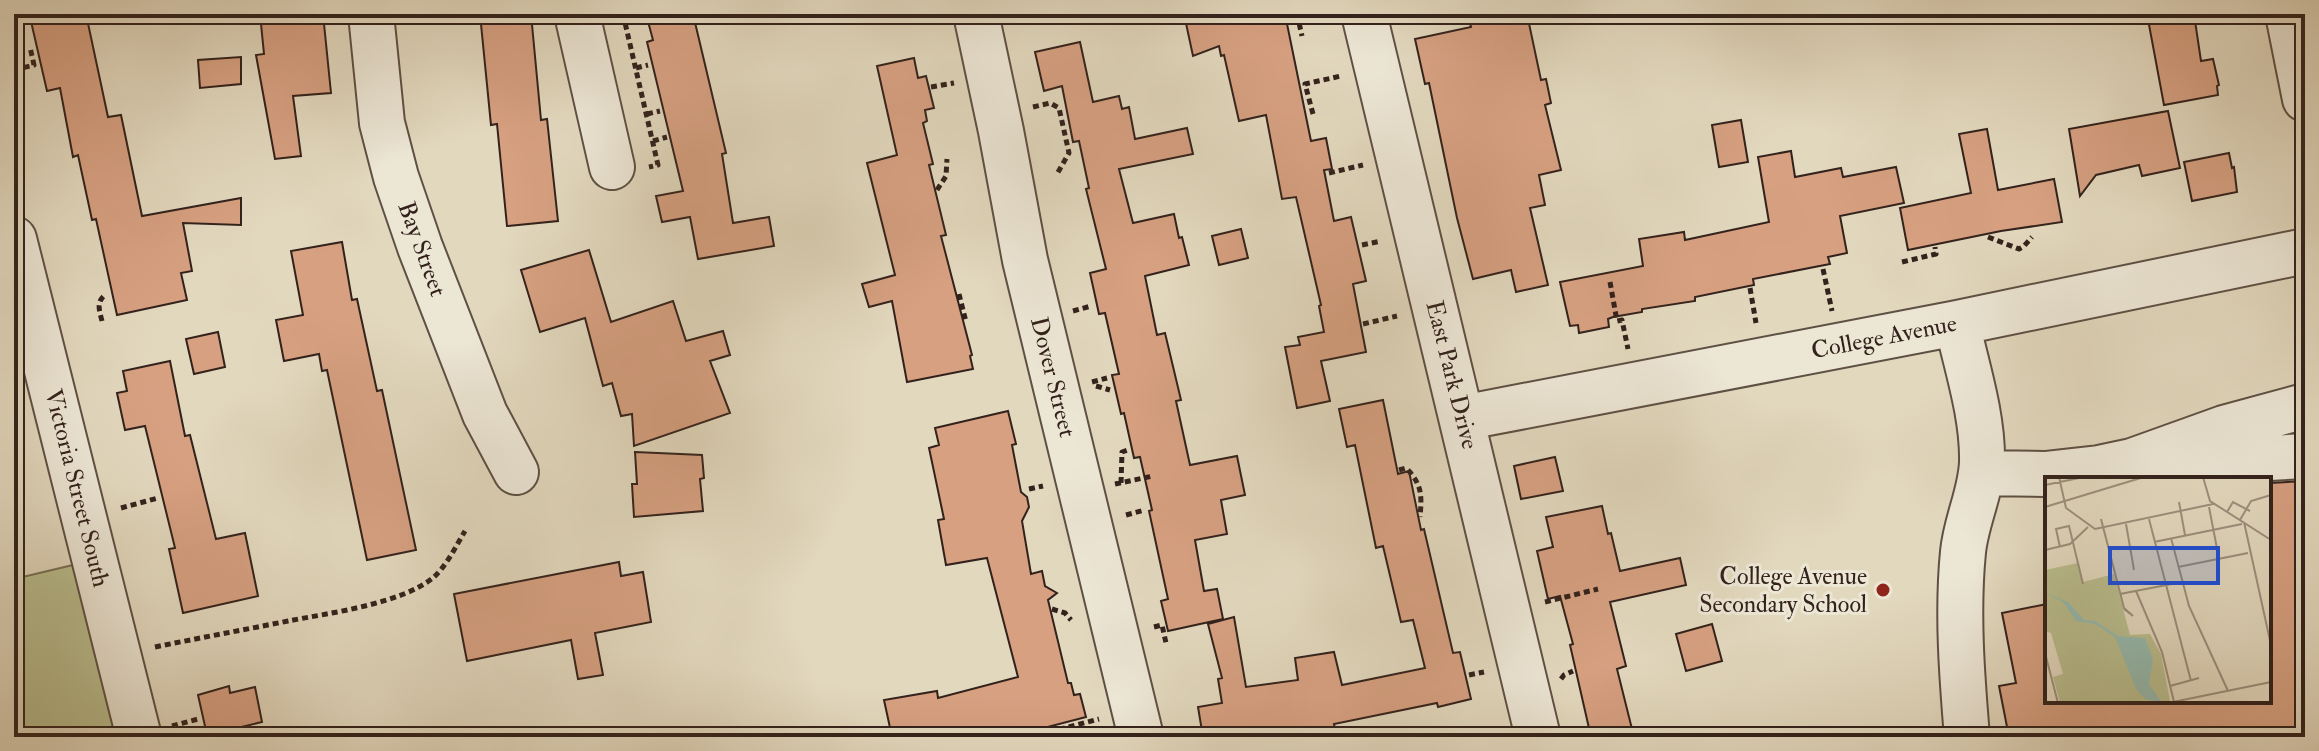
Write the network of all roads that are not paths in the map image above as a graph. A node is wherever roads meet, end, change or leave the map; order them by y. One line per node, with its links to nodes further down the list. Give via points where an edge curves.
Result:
1 (371, 14): 15 (street, Bay Street, via 382,123 396,177 485,414)
2 (577, 14): 7 (street)
3 (976, 14): 17 (street, Dover Street)
4 (1364, 14): 12 (street, East Park Drive)
5 (2288, 14): 6 (street)
6 (2305, 99)
7 (612, 167)
8 (14, 239): 18 (street, Victoria Street South, via 118,654)
9 (2305, 251): 10 (street, College Avenue)
10 (1957, 323): 12 (street, College Avenue); 16 (street, via 1980,430)
11 (2305, 406): 14 (street)
12 (1462, 418): 19 (street, East Park Drive)
13 (2305, 456): 14 (street)
14 (2099, 468): 16 (street)
15 (516, 472)
16 (1981, 473): 20 (street, via 1963,551 1960,601)
17 (1123, 727)
18 (149, 733)
19 (1538, 737)
20 (1967, 737)

